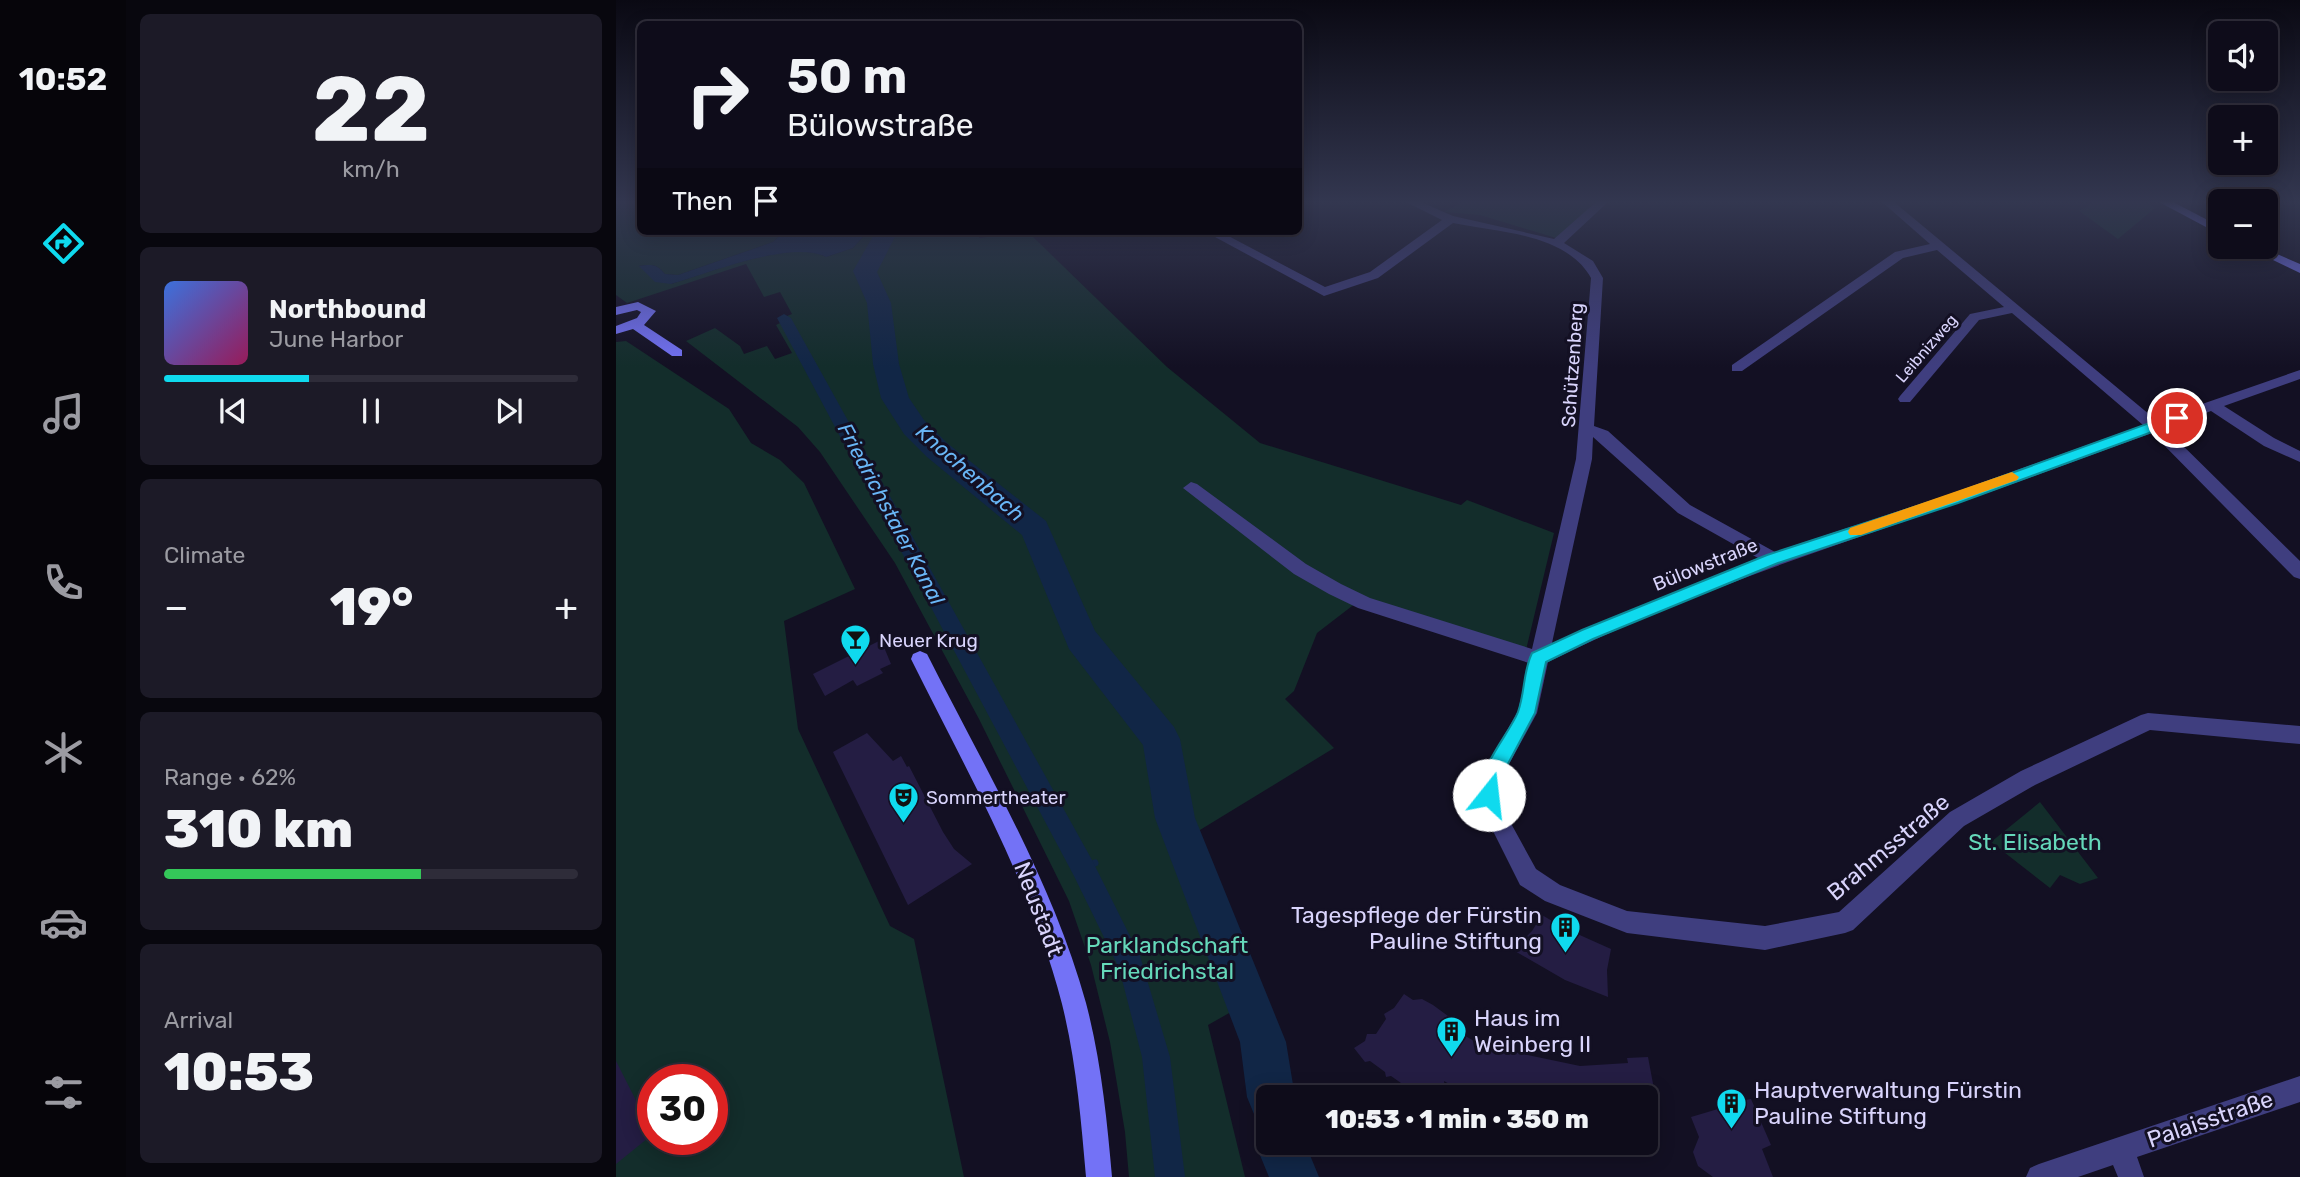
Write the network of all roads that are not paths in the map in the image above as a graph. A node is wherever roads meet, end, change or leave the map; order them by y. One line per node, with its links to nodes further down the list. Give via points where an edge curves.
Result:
1 (1258, 257): 2 (street, via 1324,292 1374,275)
2 (1399, 257)
3 (1581, 257): 18 (street, Schützenberg, via 1595,268 1597,278)
4 (1896, 257): 13 (street)
5 (1952, 257): 8 (street)
6 (2278, 259): 7 (main road)
7 (2300, 269)
8 (2014, 309): 15 (street, Leibnizweg, via 1975,317); 17 (street)
9 (616, 311): 10 (main road, via 647,309 649,314)
10 (636, 325): 11 (main road); 12 (main road)
11 (616, 330)
12 (677, 353)
13 (1737, 368)
14 (2300, 374): 16 (street, Bülowstraße)
15 (1905, 399)
16 (2213, 405): 17 (street, Bülowstraße); 19 (street)
17 (2155, 427): 21 (street, Bülowstraße); 22 (street)
18 (1585, 428): 21 (street, via 1603,435 1684,509); 23 (street, Schützenberg, via 1584,459)
19 (2300, 457)
20 (1191, 488): 23 (street, via 1300,569 1344,594)
21 (1773, 559): 23 (street, Bülowstraße)
22 (2300, 572)
23 (1538, 658): 25 (street, Brahmsstraße, via 1527,713 1493,774 1489,795 1528,877 1553,893 1627,922 1765,938 1845,922 1957,820 2028,778 2148,721)
24 (920, 659): 28 (main road, Neustadt, via 1022,862 1067,979 1086,1059)
25 (2300, 735)
26 (2300, 1089): 27 (street, Palaisstraße)
27 (2121, 1150): 29 (street, Palaisstraße); 30 (street, Palaisstraße)
28 (1099, 1177)
29 (2039, 1177)
30 (2131, 1177)

